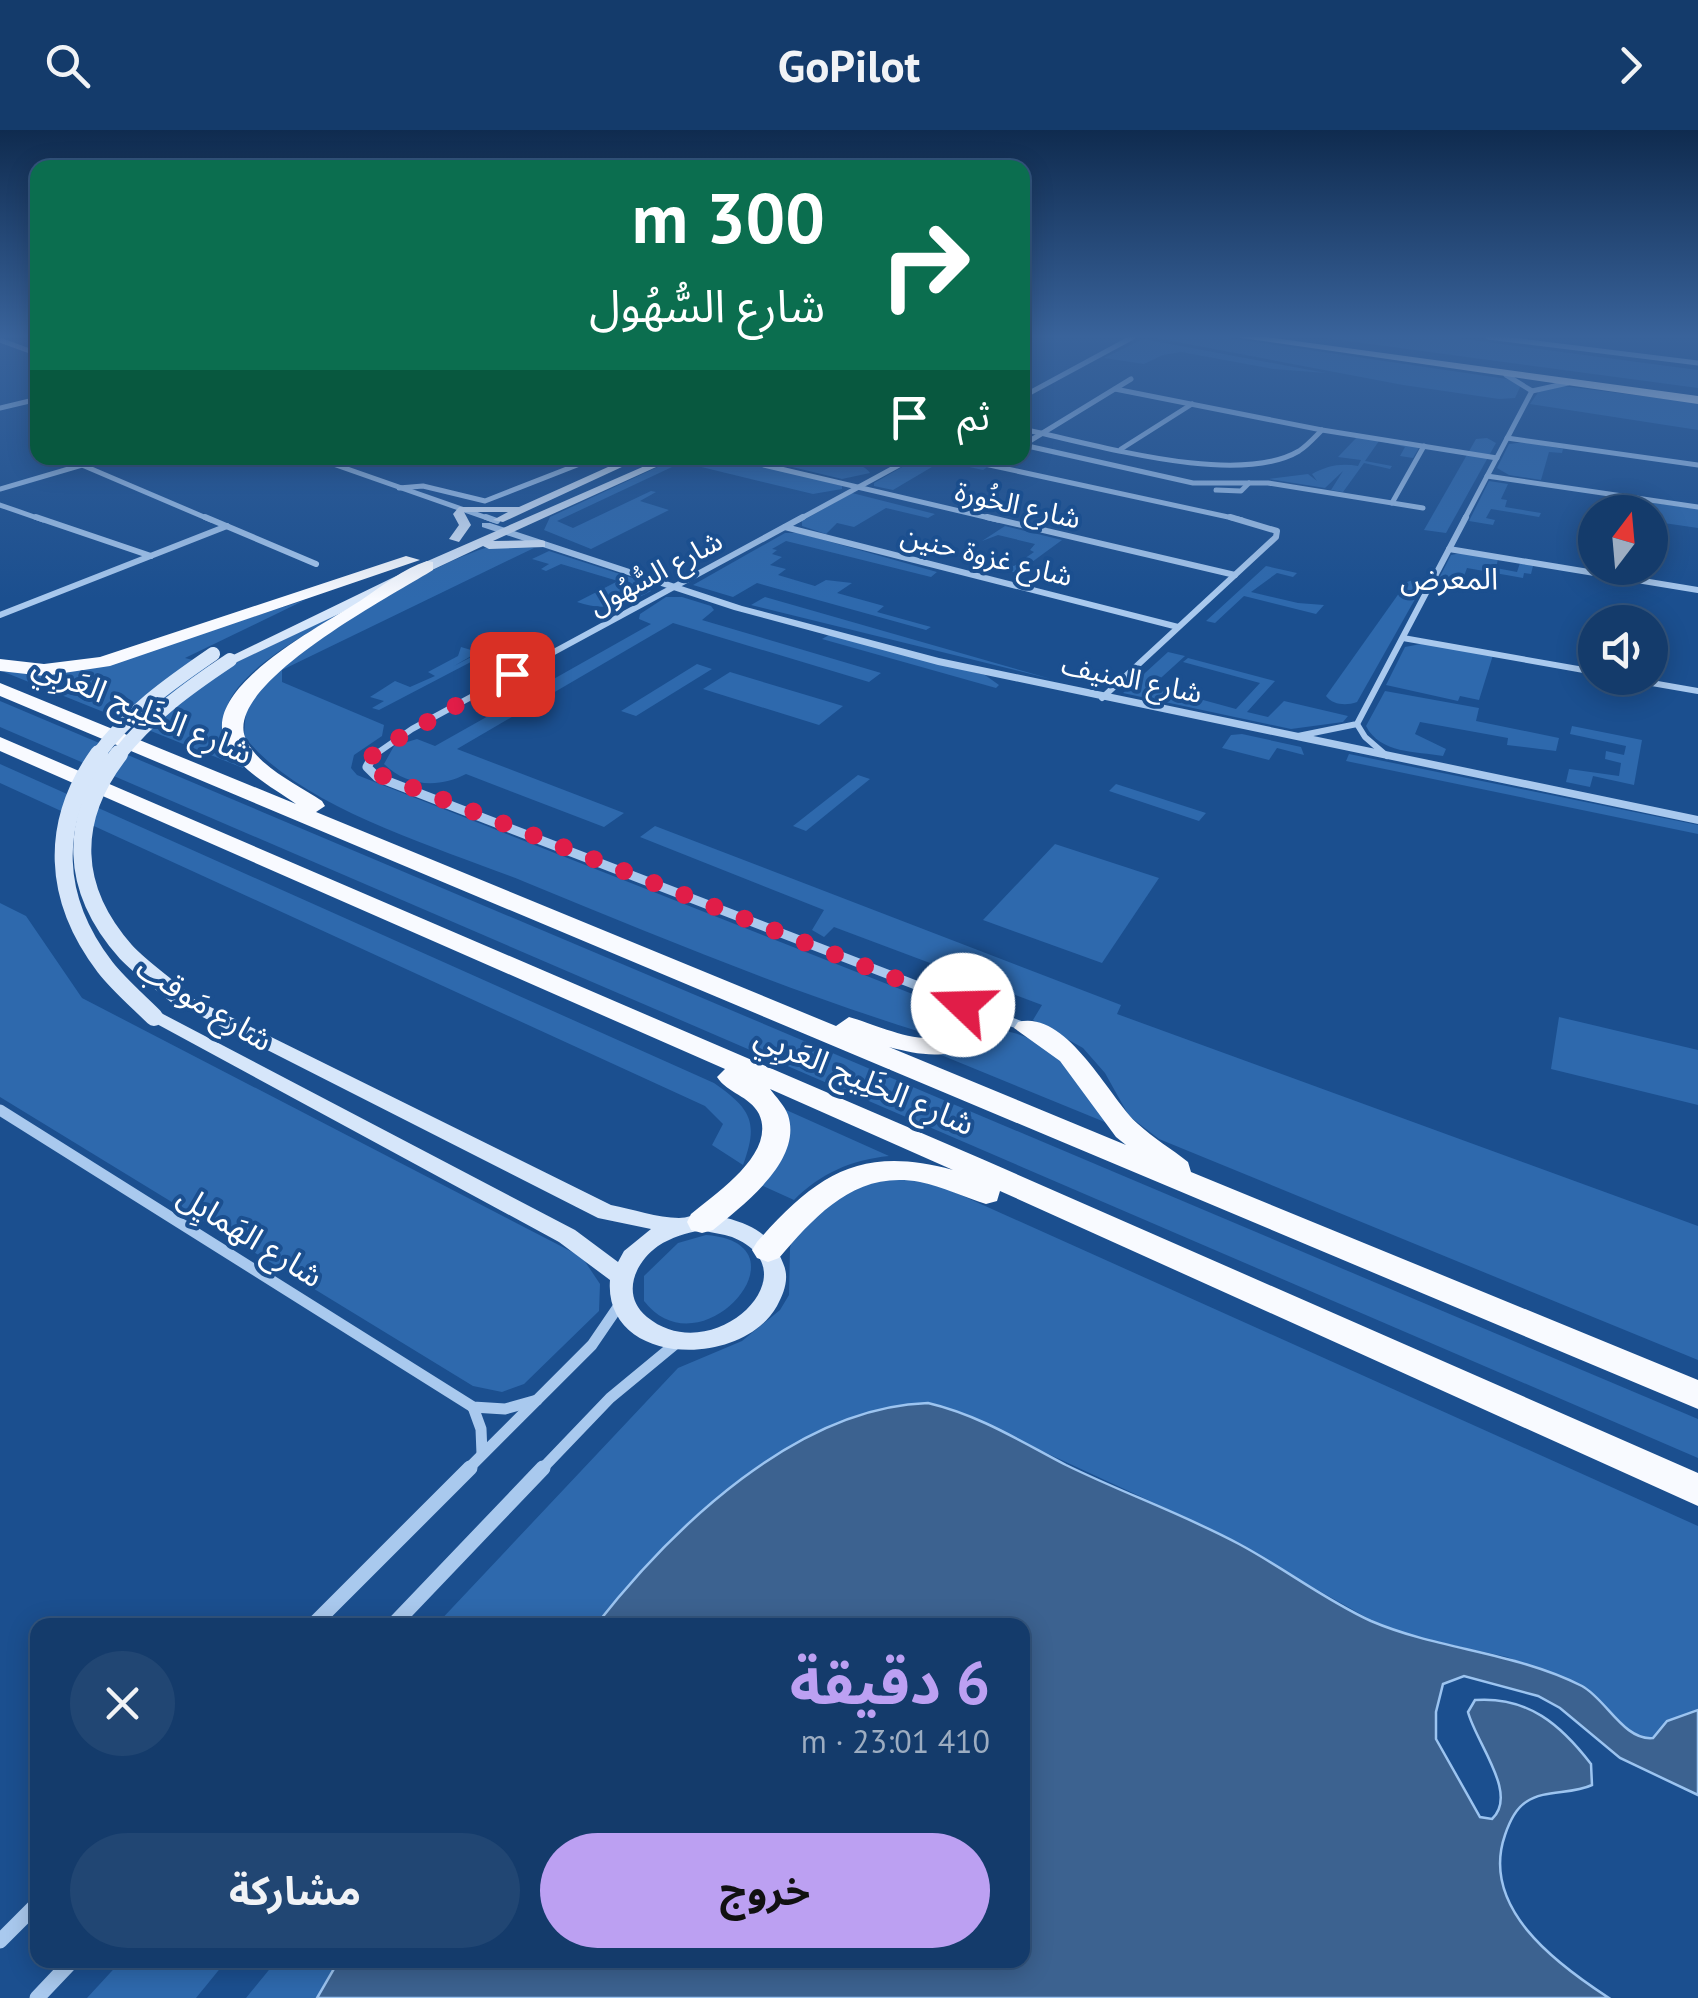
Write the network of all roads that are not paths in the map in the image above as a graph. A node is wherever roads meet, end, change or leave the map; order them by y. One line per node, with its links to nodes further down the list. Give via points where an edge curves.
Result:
1 (1055, 424): 7 (street)
2 (1160, 424): 12 (street)
3 (1293, 424): 6 (street)
4 (1514, 424): 8 (street)
5 (1030, 430): 7 (street)
6 (1322, 430): 10 (street); 12 (street, via 1299,451 1256,463 1194,463)
7 (1042, 432): 9 (street); 12 (street)
8 (1507, 438): 13 (street); 23 (street)
9 (1030, 440)
10 (1424, 446): 13 (street); 28 (street)
11 (1030, 447): 28 (street, via 1235,492 1249,483)
12 (1120, 449)
13 (1497, 458): 24 (street)
14 (79, 465): 27 (street)
15 (84, 465): 35 (street)
16 (335, 465): 26 (street)
17 (577, 465): 26 (street, via 485,501 422,484)
18 (610, 465): 30 (main road, شارع مَوقب)
19 (655, 465): 32 (main road, شارع مَوقب)
20 (764, 465): 25 (street, شارع الخُورة)
21 (899, 465): 25 (street, شارع السُّهُول)
22 (989, 465): 44 (street, via 1274,528 1276,538)
23 (1698, 465)
24 (1487, 476): 31 (street); 40 (street)
25 (859, 487): 37 (street, شارع السُّهُول); 44 (street, شارع الخُورة)
26 (398, 488): 34 (street)
27 (0, 489)
28 (1392, 502): 33 (street)
29 (0, 505): 41 (street)
30 (530, 506): 34 (main road); 36 (main road, شارع مَوقب)
31 (1698, 507)
32 (560, 508): 36 (main road, شارع مَوقب); 38 (main road, via 541,526)
33 (1423, 508)
34 (461, 512): 36 (street); 39 (main road)
35 (228, 526): 41 (street); 43 (street)
36 (501, 526): 38 (street, شارع المنيف); 39 (main road, شارع مَوقب); 39 (main road, شارع مَوقب)
37 (785, 527): 45 (street, شارع السُّهُول); 48 (street, شارع غزوة حنين)
38 (544, 542): 39 (main road); 45 (street, شارع المنيف)
39 (461, 543): 42 (main road, شارع مَوقب)
40 (1449, 550): 46 (street); 49 (street)
41 (152, 556): 47 (street)
42 (419, 563): 50 (main road, شارع مَوقب); 51 (highway, via 103,662 44,670); 62 (highway, via 274,665 250,689 233,722 242,756)
43 (316, 564)
44 (1234, 576): 48 (street)
45 (674, 587): 56 (street, شارع المنيف, via 905,653); 65 (street, شارع السُّهُول, via 412,729 372,755 368,770)
46 (1698, 590)
47 (0, 615)
48 (1178, 627): 56 (street)
49 (1402, 638): 52 (street); 57 (street)
50 (222, 657): 69 (main road, شارع مَوقب, bridge, via 131,736 98,781 82,829 83,880 124,954 180,998 606,1212); 71 (main road, شارع مَوقب, bridge, via 154,692 106,735 70,782 50,834 50,888 73,943 121,994 154,1017 566,1236)
51 (0, 664)
52 (1578, 669)
53 (1668, 686): 55 (street)
54 (0, 689): 62 (highway, شارع الخَلِيج العَربِي)
55 (1698, 691)
56 (1102, 698): 58 (street, شارع المنيف)
57 (1357, 724): 58 (street); 60 (street)
58 (1293, 736): 60 (street, شارع المنيف)
59 (0, 743): 63 (highway, شارع الخَلِيج العَربِي)
60 (1388, 756): 61 (street, شارع المنيف)
61 (1698, 820)
62 (360, 839): 64 (highway, شارع الخَلِيج العَربِي)
63 (511, 967): 69 (highway, via 759,1094 777,1128 771,1154 750,1182); 72 (highway, شارع الخَلِيج العَربِي)
64 (738, 995): 65 (highway, via 932,1046 956,1044 970,1034); 68 (highway, شارع الخَلِيج العَربِي)
65 (963, 1005): 66 (street, شارع السُّهُول)
66 (1028, 1028): 68 (highway, via 1084,1069 1126,1130)
67 (0, 1110): 76 (street, شارع الهَمايِل)
68 (1225, 1201): 74 (highway, شارع الخَلِيج العَربِي)
69 (690, 1224): 70 (main road, via 741,1229); 71 (main road, via 640,1245)
70 (768, 1250): 72 (highway, via 833,1184 870,1171 920,1170); 73 (main road, via 777,1282 762,1314 725,1337)
71 (621, 1288): 73 (main road, via 642,1327); 75 (street, via 592,1345)
72 (1300, 1316): 78 (highway, شارع الخَلِيج العَربِي)
73 (679, 1341): 80 (street, via 610,1398)
74 (1698, 1395)
75 (537, 1400): 76 (street, via 504,1409); 77 (street)
76 (473, 1406): 77 (street)
77 (482, 1455): 79 (street)
78 (1698, 1490)
79 (320, 1618)
80 (400, 1618)
81 (30, 1912): 82 (street)
82 (0, 1941)
83 (66, 1968): 84 (street)
84 (37, 1998)

